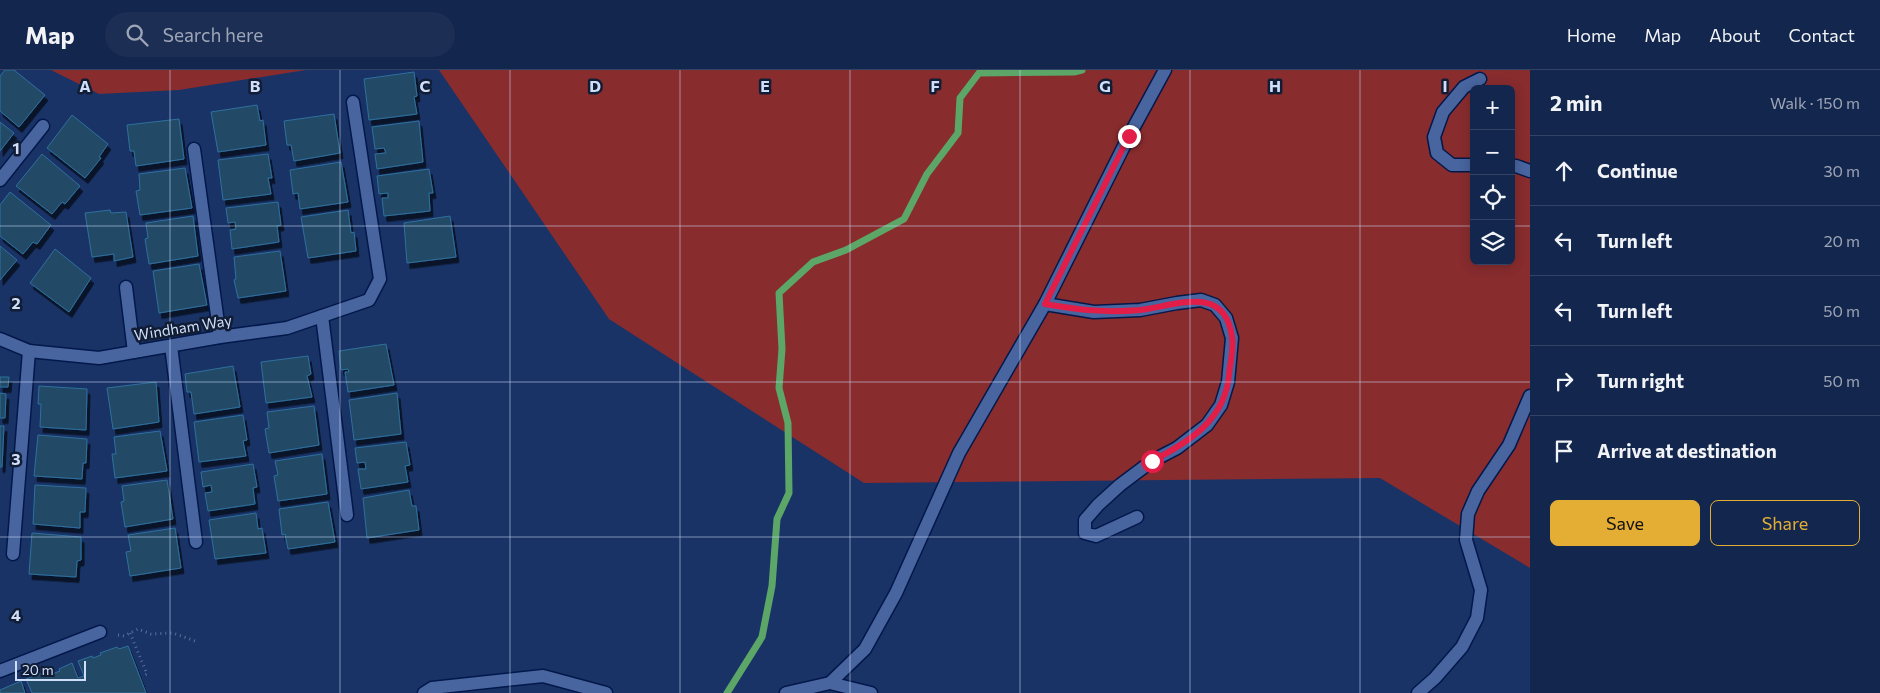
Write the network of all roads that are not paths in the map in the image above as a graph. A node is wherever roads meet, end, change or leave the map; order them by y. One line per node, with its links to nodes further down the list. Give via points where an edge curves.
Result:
1 (1165, 70): 11 (street)
2 (1480, 79): 6 (street, via 1464,87 1443,112 1434,137 1437,154 1452,165)
3 (353, 102): 12 (street, Windham Way, via 380,279 369,300)
4 (42, 126): 9 (street)
5 (194, 149): 13 (street)
6 (1470, 165)
7 (1515, 166): 8 (street)
8 (1530, 171)
9 (0, 180)
10 (126, 287): 17 (street)
11 (1045, 304): 20 (street, via 1094,312 1140,310 1201,300 1214,305 1226,318 1232,338 1228,382 1221,405 1207,425 1177,448 1152,461 1103,500 1085,520 1085,534 1096,536); 25 (street, via 958,453 896,593 865,649)
12 (322, 316): 13 (street, Windham Way, via 287,328); 19 (street)
13 (220, 337): 15 (street, Windham Way)
14 (0, 339): 16 (street, Windham Way)
15 (171, 346): 17 (street, Windham Way); 21 (street)
16 (29, 351): 17 (street, Windham Way, via 99,358); 22 (street)
17 (134, 352)
18 (1530, 396): 30 (street, via 1509,445 1478,491 1468,514 1466,540 1481,590 1477,618 1462,647)
19 (347, 515)
20 (1137, 517)
21 (196, 542)
22 (13, 554)
23 (100, 632): 24 (street)
24 (0, 671)
25 (830, 683): 28 (street); 29 (street)
26 (424, 693): 27 (street, via 432,688 543,676)
27 (606, 693)
28 (786, 693)
29 (871, 693)
30 (1418, 693)

